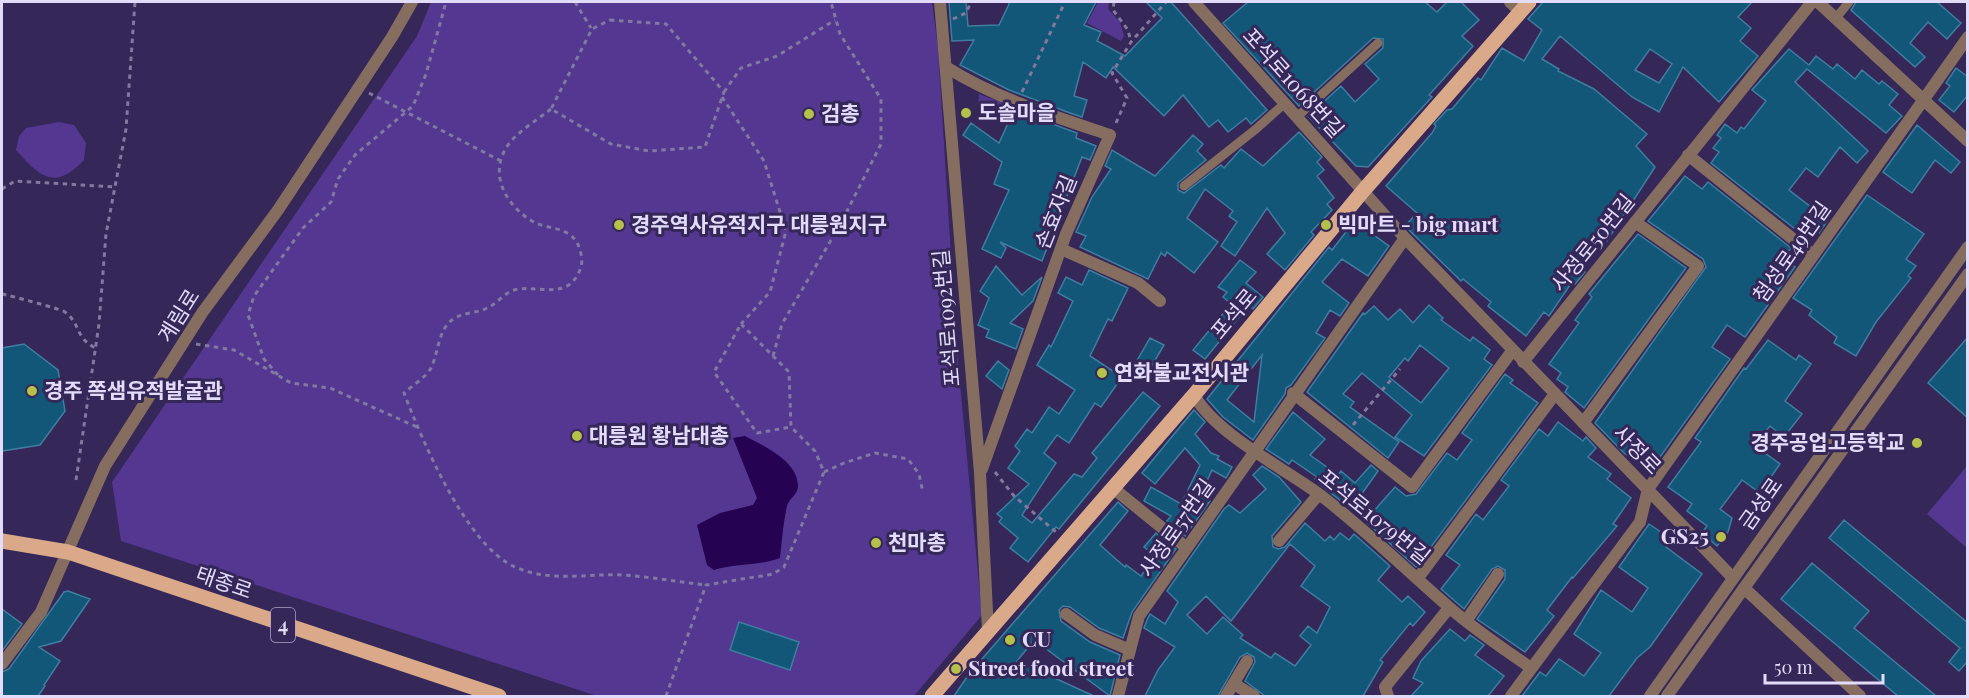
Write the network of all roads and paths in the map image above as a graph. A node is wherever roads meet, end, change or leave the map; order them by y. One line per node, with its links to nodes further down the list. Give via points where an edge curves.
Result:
1 (135, 2): 38 (path, via 126,129)
2 (412, 2): 24 (street, 계림로)
3 (446, 2): 31 (path, via 426,75 413,106)
4 (575, 2): 19 (path)
5 (831, 2): 17 (path)
6 (940, 2): 18 (street, 포석로1092번길)
7 (971, 2): 18 (path, via 966,13 957,19)
8 (1065, 2): 29 (path)
9 (1114, 2): 21 (path, via 1113,10 1128,30)
10 (1166, 2): 21 (path)
11 (1194, 2): 28 (street, 포석로1068번길)
12 (1812, 2): 35 (street, 사정로50번길)
13 (1818, 2): 16 (street)
14 (1849, 2): 16 (lane)
15 (1520, 5): 40 (main road, 포석로)
16 (1836, 18): 27 (street)
17 (836, 19): 25 (path, via 777,56 741,68); 53 (path, via 840,34 881,99 880,144 841,222 782,324)
18 (942, 20): 23 (street, 포석로1092번길)
19 (592, 28): 25 (path, via 610,20 666,24); 30 (path)
20 (1968, 37): 27 (street, 첨성로49번길)
21 (1131, 42): 33 (path, via 1112,73 1127,98)
22 (1378, 43): 32 (lane)
23 (946, 67): 29 (street); 67 (street, 포석로1092번길)
24 (360, 86): 31 (path, via 380,101); 50 (street, 계림로)
25 (724, 92): 26 (path)
26 (722, 97): 30 (path, via 705,147 649,151 611,144); 49 (path, via 764,161 786,231 770,292)
27 (1923, 99): 34 (street); 45 (street, 첨성로49번길)
28 (1285, 103): 32 (street, 포석로1068번길); 37 (lane)
29 (1018, 104): 33 (street)
30 (551, 110): 36 (path, via 515,137)
31 (406, 112): 36 (path); 56 (path, via 355,155 338,179 331,202 303,228 254,296 248,315 264,359)
32 (1297, 117): 40 (street, 포석로1068번길)
33 (1110, 135): 44 (street, 손효자길)
34 (1968, 141)
35 (1691, 152): 41 (street, 사정로50번길); 45 (street)
36 (501, 161): 61 (path, via 499,176 509,202 533,222 572,235 582,258 580,271 562,289 513,290 487,309 453,318 444,328 430,370 404,393)
37 (1184, 186)
38 (116, 187): 39 (path, via 15,181); 51 (path, via 106,234)
39 (2, 189)
40 (1364, 191): 42 (street, 사정로); 59 (main road, 포석로)
41 (1635, 222): 54 (street, 사정로50번길); 60 (street, via 1698,267)
42 (1405, 238): 52 (street, 사정로); 57 (street, 사정로57번길)
43 (1968, 247): 80 (street, 금성로)
44 (1061, 249): 48 (street, via 1138,282); 65 (street, 손효자길)
45 (1814, 255): 70 (street, 첨성로49번길)
46 (1968, 274): 82 (street, 금성로)
47 (2, 294): 51 (path, via 64,311 83,341)
48 (1160, 301)
49 (741, 324): 53 (path); 62 (path, via 714,372 757,433)
50 (186, 342): 56 (path, via 234,350); 77 (street, 계림로, via 105,466)
51 (95, 348): 68 (path)
52 (1512, 351): 54 (street, 사정로); 63 (street, via 1412,487)
53 (773, 356): 62 (path, via 789,372)
54 (1523, 362): 58 (street, 사정로)
55 (1400, 369): 63 (path)
56 (278, 375): 61 (path, via 291,382 330,388)
57 (1293, 393): 63 (street); 64 (street, 사정로57번길)
58 (1555, 394): 60 (street, 사정로); 79 (street)
59 (1194, 395): 64 (street, 포석로1079번길, via 1202,408); 69 (main road, 포석로)
60 (1583, 423): 70 (street, 사정로)
61 (417, 427): 81 (path, via 479,540 515,567 562,578 623,575)
62 (791, 427): 66 (path, via 815,451)
63 (1344, 436)
64 (1255, 452): 72 (street, 포석로1079번길); 76 (street, 사정로57번길)
65 (985, 459): 67 (street, 손효자길); 74 (path, via 1014,496)
66 (824, 472): 71 (path, via 875,453 908,459 919,474); 81 (path, via 784,567 773,574)
67 (981, 473): 86 (street, 포석로1092번길)
68 (76, 480)
69 (1113, 488): 74 (main road, 포석로); 76 (street)
70 (1648, 489): 80 (street, 사정로); 90 (street, via 1640,522)
71 (923, 493)
72 (1319, 494): 75 (street); 79 (street, 포석로1079번길)
73 (2, 541): 77 (main road, 태종로 / 4)
74 (1067, 541): 86 (main road, 포석로)
75 (1279, 541)
76 (1187, 548): 87 (street, 사정로57번길, via 1139,616)
77 (68, 552): 89 (street, 계림로, via 41,612); 92 (main road, 태종로 / 4)
78 (1498, 574): 85 (street)
79 (1418, 578): 83 (street, 포석로1079번길)
80 (1733, 578): 82 (street, 사정로); 101 (street, 금성로)
81 (706, 585): 94 (path)
82 (1744, 588): 102 (street, 금성로); 103 (street)
83 (1449, 608): 85 (street, 포석로1079번길); 99 (street, via 1385,687)
84 (1066, 614): 87 (street, via 1095,635)
85 (1466, 621): 90 (street, 포석로1079번길)
86 (988, 631): 95 (main road, 포석로)
87 (1130, 650): 96 (street, 사정로57번길)
88 (1247, 661): 91 (street)
89 (2, 664)
90 (1531, 668): 100 (street)
91 (1234, 684): 97 (street); 98 (street)
92 (466, 691): 93 (main road, 태종로 / 4)
93 (499, 696)
94 (666, 696)
95 (932, 696)
96 (1118, 696)
97 (1226, 696)
98 (1254, 696)
99 (1388, 696)
100 (1510, 696)
101 (1650, 696)
102 (1666, 696)
103 (1860, 696)

